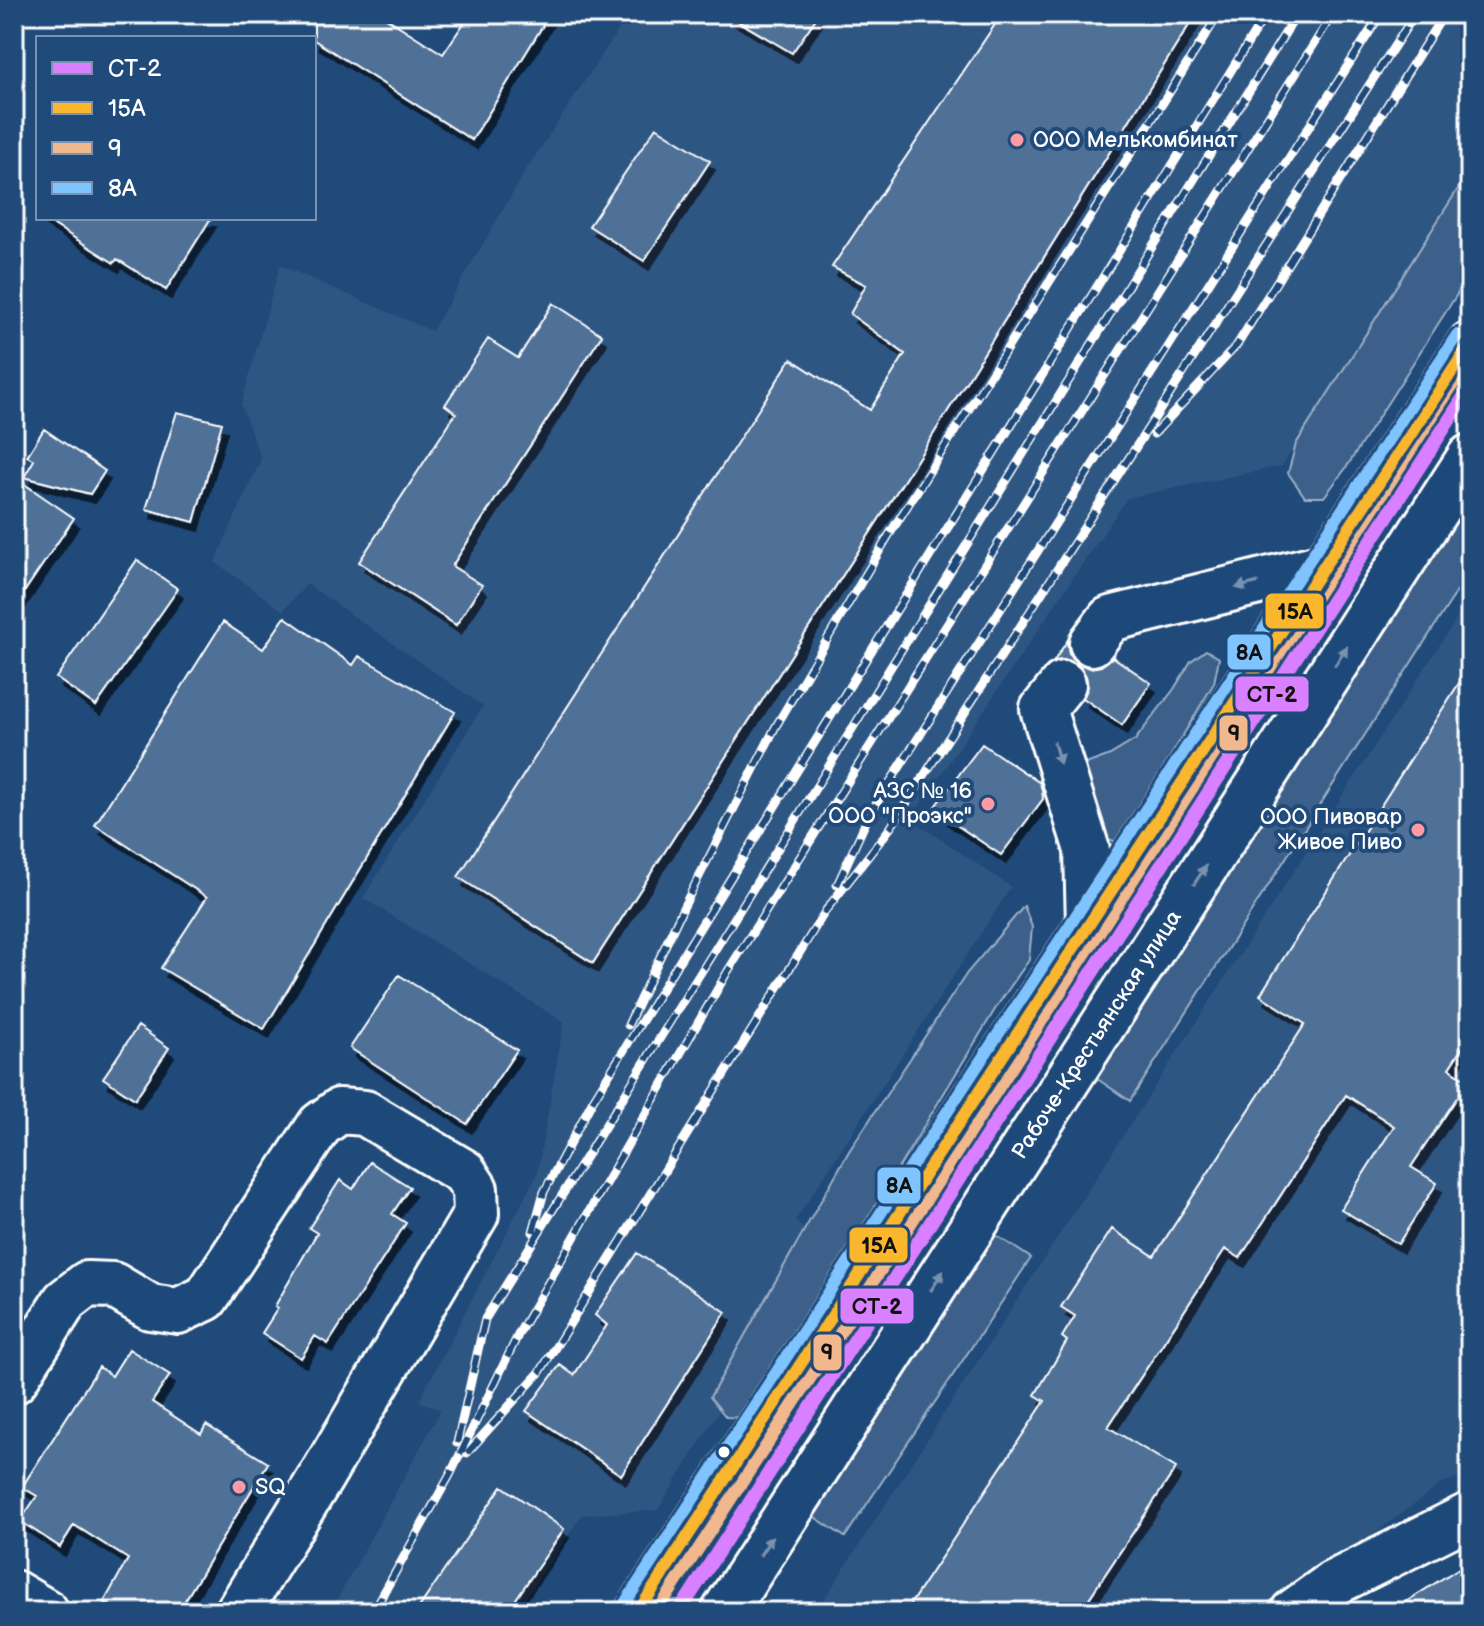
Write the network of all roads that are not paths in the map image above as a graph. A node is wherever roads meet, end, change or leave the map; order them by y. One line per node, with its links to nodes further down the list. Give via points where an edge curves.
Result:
1 (1470, 344): 3 (main road)
2 (1470, 457): 13 (main road, Рабоче-Крестьянская улица, one-way to 2)
3 (1323, 566): 4 (main road, one-way to 4, via 1110,619); 6 (main road)
4 (1092, 643)
5 (1063, 684): 6 (main road, one-way to 6, via 1043,709 1087,850)
6 (1089, 925): 12 (main road)
7 (14, 1381): 11 (main road, via 65,1301 87,1284 113,1285 150,1307 178,1311 206,1298 320,1125 339,1111 365,1113 464,1172 475,1189 476,1214)
8 (1470, 1515): 14 (main road, via 1332,1584)
9 (14, 1593): 10 (main road)
10 (46, 1612)
11 (238, 1612)
12 (638, 1612)
13 (724, 1612)
14 (1293, 1612)

